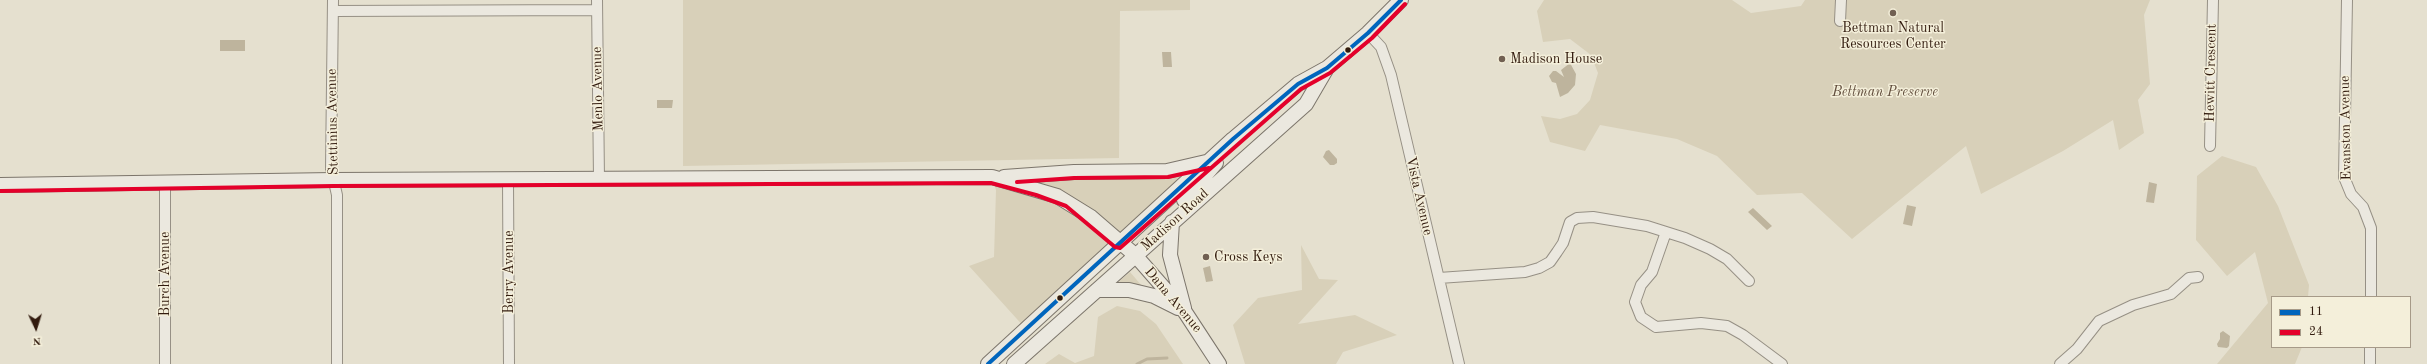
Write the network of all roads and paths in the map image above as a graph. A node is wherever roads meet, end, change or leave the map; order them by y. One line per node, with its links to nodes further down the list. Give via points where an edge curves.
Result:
1 (332, 0): 8 (street, Stettinius Avenue)
2 (597, 0): 7 (street, Menlo Avenue)
3 (1401, 0): 10 (street, Madison Road)
4 (1841, 0): 9 (street)
5 (2213, 0): 13 (street, Hewitt Crescent)
6 (2346, 0): 29 (street, Evanston Avenue, via 2344,177 2351,194 2363,207 2371,228)
7 (597, 10): 8 (street); 16 (street, Menlo Avenue)
8 (332, 11): 17 (street, Stettinius Avenue)
9 (1840, 21)
10 (1368, 34): 11 (street, Madison Road); 26 (street, Vista Avenue, via 1386,55)
11 (1327, 68): 12 (street, Madison Road, via 1298,84); 21 (street, Madison Road, via 1306,104)
12 (1236, 137): 14 (street, Madison Road); 24 (street, via 1196,189 1137,244)
13 (2210, 146)
14 (1208, 162): 15 (street, via 1167,171 1074,172); 23 (street, Madison Road)
15 (992, 177): 16 (street); 23 (street, Dana Avenue, via 1038,189 1069,202 1091,217)
16 (599, 178): 18 (street)
17 (333, 180): 18 (street); 19 (street); 33 (street, Stettinius Avenue, via 337,195)
18 (508, 180): 34 (street, Berry Avenue)
19 (165, 183): 20 (street); 32 (street, Burch Avenue)
20 (0, 185)
21 (1172, 222): 24 (street, Madison Road); 30 (street, via 1170,255)
22 (1666, 232): 26 (street, via 1625,222 1593,217 1577,218 1570,222 1563,243 1550,262 1539,268 1525,272); 27 (street, via 1710,249 1727,259); 39 (street, via 1652,272 1641,285 1635,302 1641,317 1656,327 1701,323 1727,326)
23 (1119, 242): 24 (street, Dana Avenue); 35 (street, Madison Road)
24 (1135, 255): 28 (street, Madison Road); 30 (street, Dana Avenue)
25 (2198, 277): 40 (street, via 2189,278 2171,294 2133,305 2099,321 2077,349)
26 (1439, 278): 38 (street, Vista Avenue)
27 (1749, 281)
28 (1097, 290): 30 (street, via 1129,290 1154,296); 36 (street, Madison Road)
29 (2371, 296)
30 (1185, 312): 37 (street, Dana Avenue)
31 (2370, 348): 41 (street)
32 (165, 364)
33 (337, 364)
34 (509, 364)
35 (988, 364)
36 (1014, 364)
37 (1219, 364)
38 (1459, 364)
39 (1782, 364)
40 (2060, 364)
41 (2370, 364)

